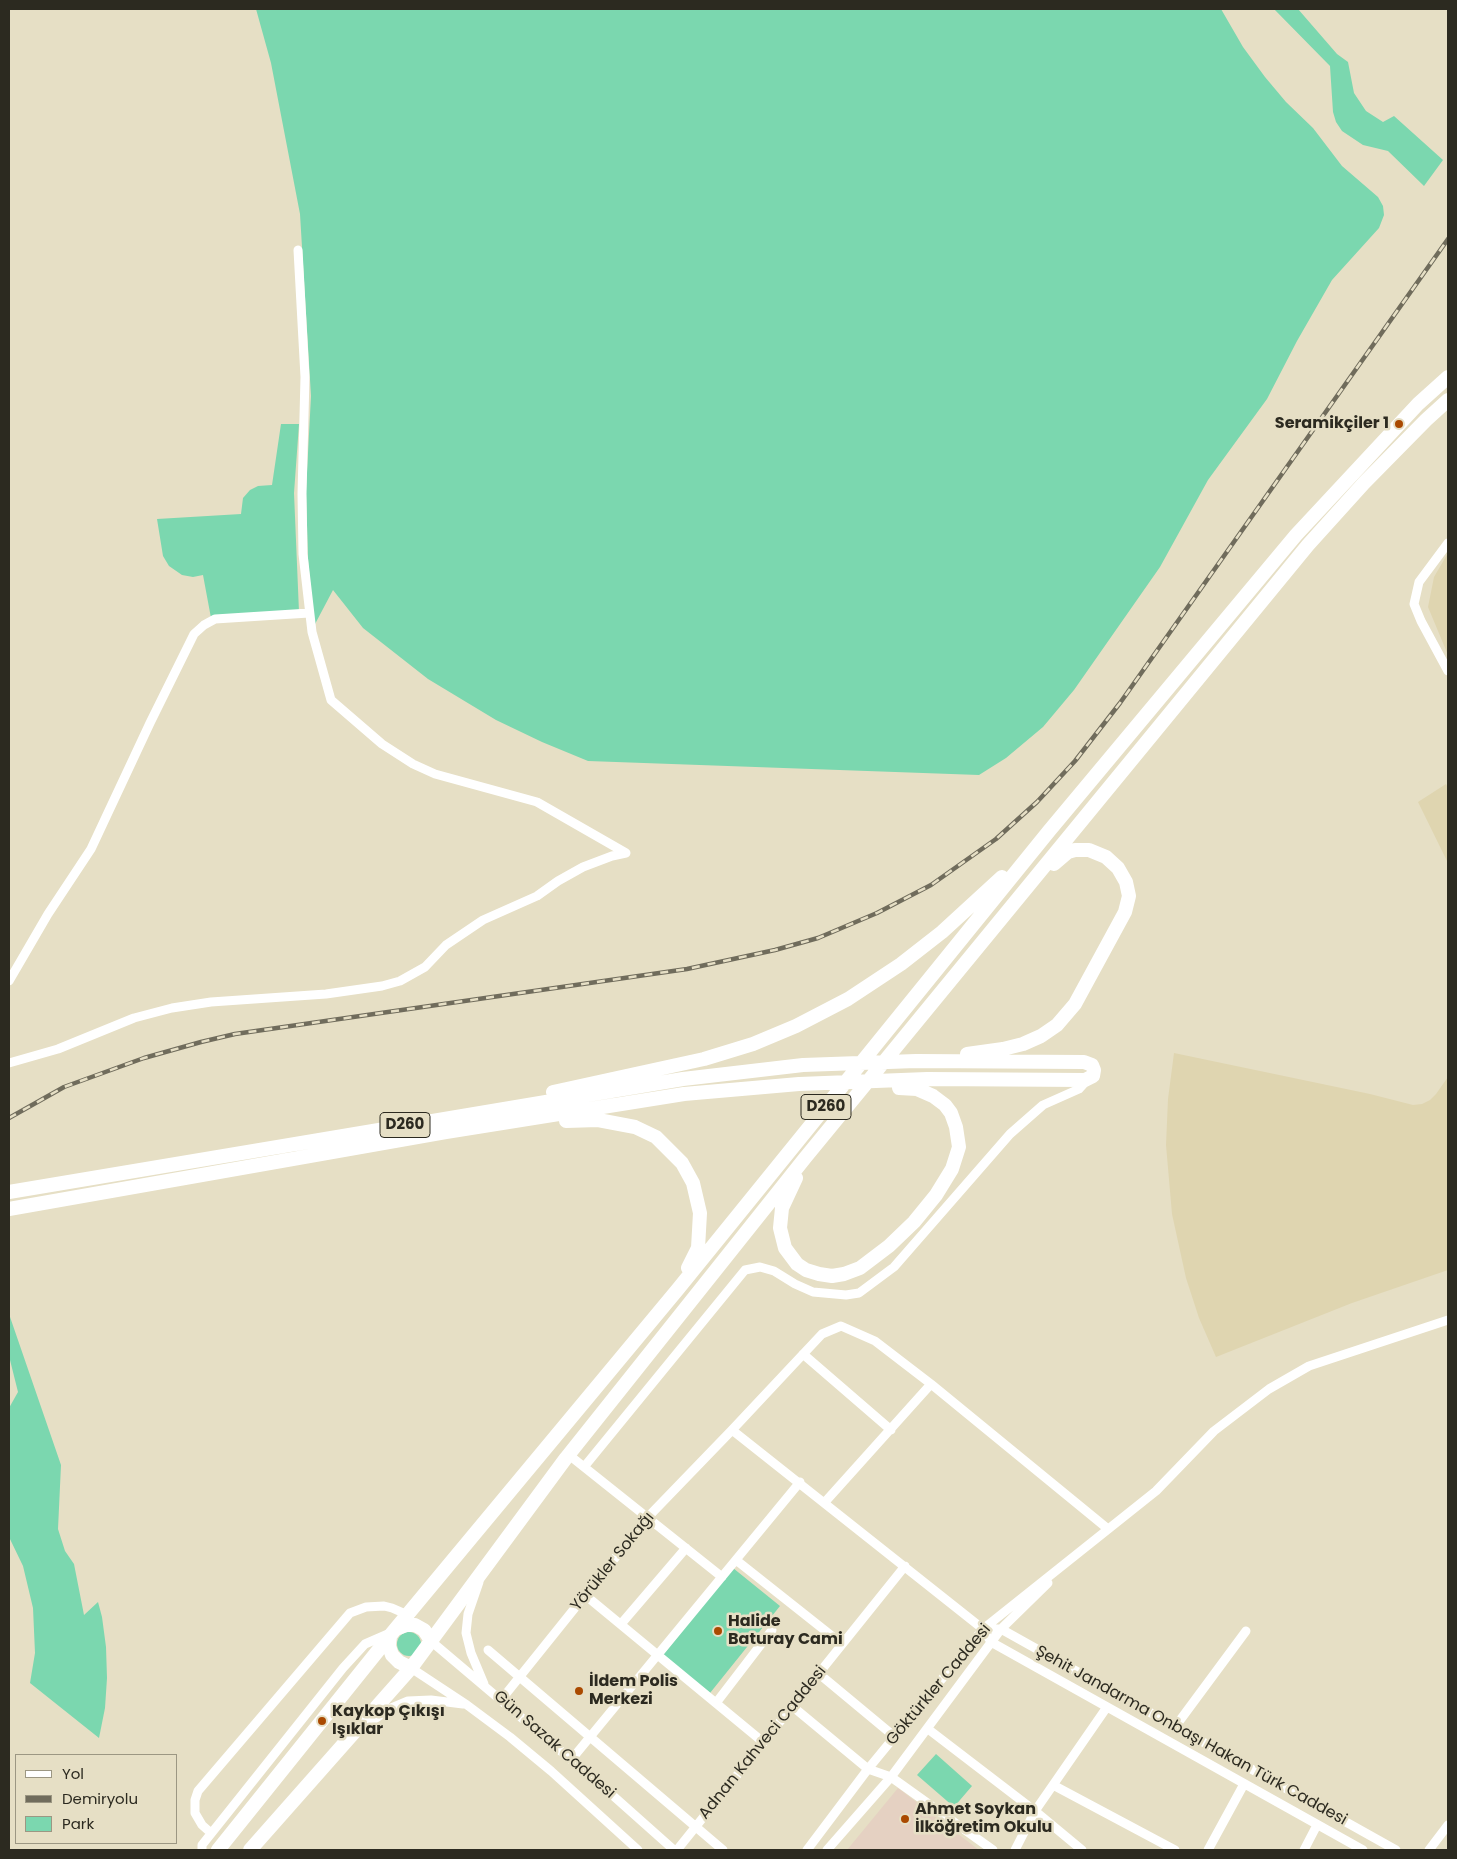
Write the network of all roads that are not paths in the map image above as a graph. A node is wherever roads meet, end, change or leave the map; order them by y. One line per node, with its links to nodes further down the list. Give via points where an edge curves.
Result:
1 (298, 250): 5 (street, via 305,377 302,524)
2 (1448, 377): 7 (highway, D260, via 1418,404 1296,535)
3 (1448, 400): 8 (highway, D260, via 1364,483 1308,545)
4 (1448, 543): 6 (street, via 1419,582 1414,604)
5 (309, 613): 9 (street, via 215,619 194,634 91,849 55,902); 11 (street, via 331,700 392,752 435,774 537,802 626,853 583,867 537,896 483,920 446,945 425,967 400,981 326,994 210,1002 172,1008 134,1018)
6 (1448, 671)
7 (1049, 831): 14 (highway, via 988,891 922,948 864,989 802,1023 753,1044 704,1059 580,1086); 18 (highway, D260)
8 (1018, 897): 10 (highway, via 1068,852 1082,850 1101,854 1114,864 1124,877 1129,896 1125,912 1075,1004 1056,1025 1032,1041 1013,1047); 15 (highway, D260)
9 (9, 981)
10 (916, 1061): 12 (highway, via 1084,1062 1094,1067 1093,1076); 14 (highway, D260, via 803,1064 683,1079)
11 (9, 1064)
12 (1088, 1079): 13 (highway); 25 (street, via 1079,1089 1043,1105 1010,1134 894,1267 859,1293 813,1292 774,1271 760,1267 745,1270)
13 (922, 1084): 14 (highway, D260, via 799,1084 684,1094); 15 (highway, via 951,1113 959,1140 955,1162 941,1189 914,1222 882,1252 849,1273 832,1276 806,1270 793,1260 782,1242 782,1208)
14 (443, 1125): 16 (highway, D260); 17 (highway, D260); 18 (highway, via 585,1120 627,1124 656,1137 686,1169 699,1205 698,1248)
15 (805, 1158): 24 (highway, D260)
16 (9, 1192)
17 (9, 1209)
18 (678, 1289): 37 (highway, D260)
19 (1448, 1320): 29 (street, via 1309,1366 1269,1389 1214,1431 1156,1491)
20 (803, 1354): 21 (street, Yörükler Sokağı, via 822,1334 841,1326 875,1341); 22 (street, Yörükler Sokağı); 23 (street)
21 (932, 1384): 23 (street); 29 (street, Yörükler Sokağı)
22 (732, 1430): 26 (street, Şehit Jandarma Onbaşı Hakan Türk Caddesi); 28 (street, Yörükler Sokağı)
23 (891, 1430): 27 (street)
24 (569, 1455): 25 (street); 34 (highway, D260)
25 (584, 1467): 28 (street)
26 (800, 1482): 27 (street, Şehit Jandarma Onbaşı Hakan Türk Caddesi); 32 (street)
27 (825, 1502): 33 (street, Şehit Jandarma Onbaşı Hakan Türk Caddesi)
28 (648, 1517): 31 (street); 36 (street, Yörükler Sokağı)
29 (1108, 1529): 30 (street)
30 (1085, 1546): 39 (street, Göktürkler Caddesi); 41 (street, Göktürkler Caddesi)
31 (686, 1548): 35 (street); 38 (street)
32 (736, 1560): 35 (street); 46 (street)
33 (905, 1566): 39 (street, Şehit Jandarma Onbaşı Hakan Türk Caddesi); 46 (street, Adnan Kahveci Caddesi)
34 (484, 1570): 44 (highway, D260); 52 (street, via 468,1614 466,1633 468,1646)
35 (722, 1577): 48 (street)
36 (586, 1595): 38 (street); 51 (street, Yörükler Sokağı)
37 (408, 1614): 42 (highway, D260); 73 (street, via 384,1606 350,1612 198,1792 195,1813)
38 (621, 1624): 48 (street)
39 (983, 1629): 41 (street, Şehit Jandarma Onbaşı Hakan Türk Caddesi); 45 (street, Şehit Jandarma Onbaşı Hakan Türk Caddesi); 62 (street, Göktürkler Caddesi)
40 (772, 1630): 54 (street)
41 (1001, 1630): 45 (street, Göktürkler Caddesi); 58 (street, Şehit Jandarma Onbaşı Hakan Türk Caddesi)
42 (393, 1632): 44 (highway, via 406,1625 415,1625 424,1630); 49 (highway, via 389,1646 392,1655); 73 (street, via 365,1644 348,1662); 75 (highway, D260)
43 (1246, 1632): 58 (street)
44 (432, 1642): 49 (highway, D260); 52 (street, Gün Sazak Caddesi)
45 (991, 1642): 57 (street, Şehit Jandarma Onbaşı Hakan Türk Caddesi); 59 (street, Göktürkler Caddesi)
46 (842, 1644): 50 (street, Adnan Kahveci Caddesi)
47 (488, 1650): 51 (street)
48 (658, 1654): 54 (street); 61 (street)
49 (411, 1668): 55 (street, Gün Sazak Caddesi); 60 (highway, D260)
50 (818, 1673): 56 (street, Adnan Kahveci Caddesi); 62 (street)
51 (520, 1677): 53 (street, Yörükler Sokağı); 61 (street)
52 (486, 1686): 53 (street, Gün Sazak Caddesi)
53 (501, 1700): 64 (street, Gün Sazak Caddesi)
54 (716, 1703): 63 (street)
55 (467, 1705): 60 (street, via 431,1700 408,1701); 77 (street, Gün Sazak Caddesi, via 531,1754)
56 (792, 1706): 63 (street, Adnan Kahveci Caddesi); 65 (street)
57 (1106, 1707): 67 (street, Şehit Jandarma Onbaşı Hakan Türk Caddesi); 68 (street)
58 (1175, 1727): 89 (street, Şehit Jandarma Onbaşı Hakan Türk Caddesi)
59 (928, 1729): 66 (street, Göktürkler Caddesi); 69 (street)
60 (351, 1735): 76 (highway, D260)
61 (590, 1736): 64 (street); 72 (street)
62 (895, 1737): 65 (street, Göktürkler Caddesi)
63 (763, 1742): 72 (street, Adnan Kahveci Caddesi)
64 (571, 1760): 78 (street, Gün Sazak Caddesi)
65 (868, 1769): 66 (street); 80 (street, Göktürkler Caddesi)
66 (891, 1776): 81 (street, Göktürkler Caddesi); 82 (street)
67 (1244, 1784): 70 (street, Şehit Jandarma Onbaşı Hakan Türk Caddesi); 86 (street)
68 (1053, 1785): 69 (street); 85 (street)
69 (1035, 1811): 83 (street); 84 (street)
70 (1317, 1825): 87 (street); 88 (street, Şehit Jandarma Onbaşı Hakan Türk Caddesi)
71 (1448, 1825): 90 (street)
72 (696, 1826): 78 (street, Adnan Kahveci Caddesi); 79 (street)
73 (212, 1833): 74 (street)
74 (201, 1848)
75 (218, 1850)
76 (250, 1850)
77 (638, 1850)
78 (676, 1850)
79 (723, 1850)
80 (807, 1850)
81 (827, 1850)
82 (993, 1850)
83 (1015, 1850)
84 (1082, 1850)
85 (1175, 1850)
86 (1208, 1850)
87 (1304, 1850)
88 (1363, 1850)
89 (1396, 1850)
90 (1429, 1850)

